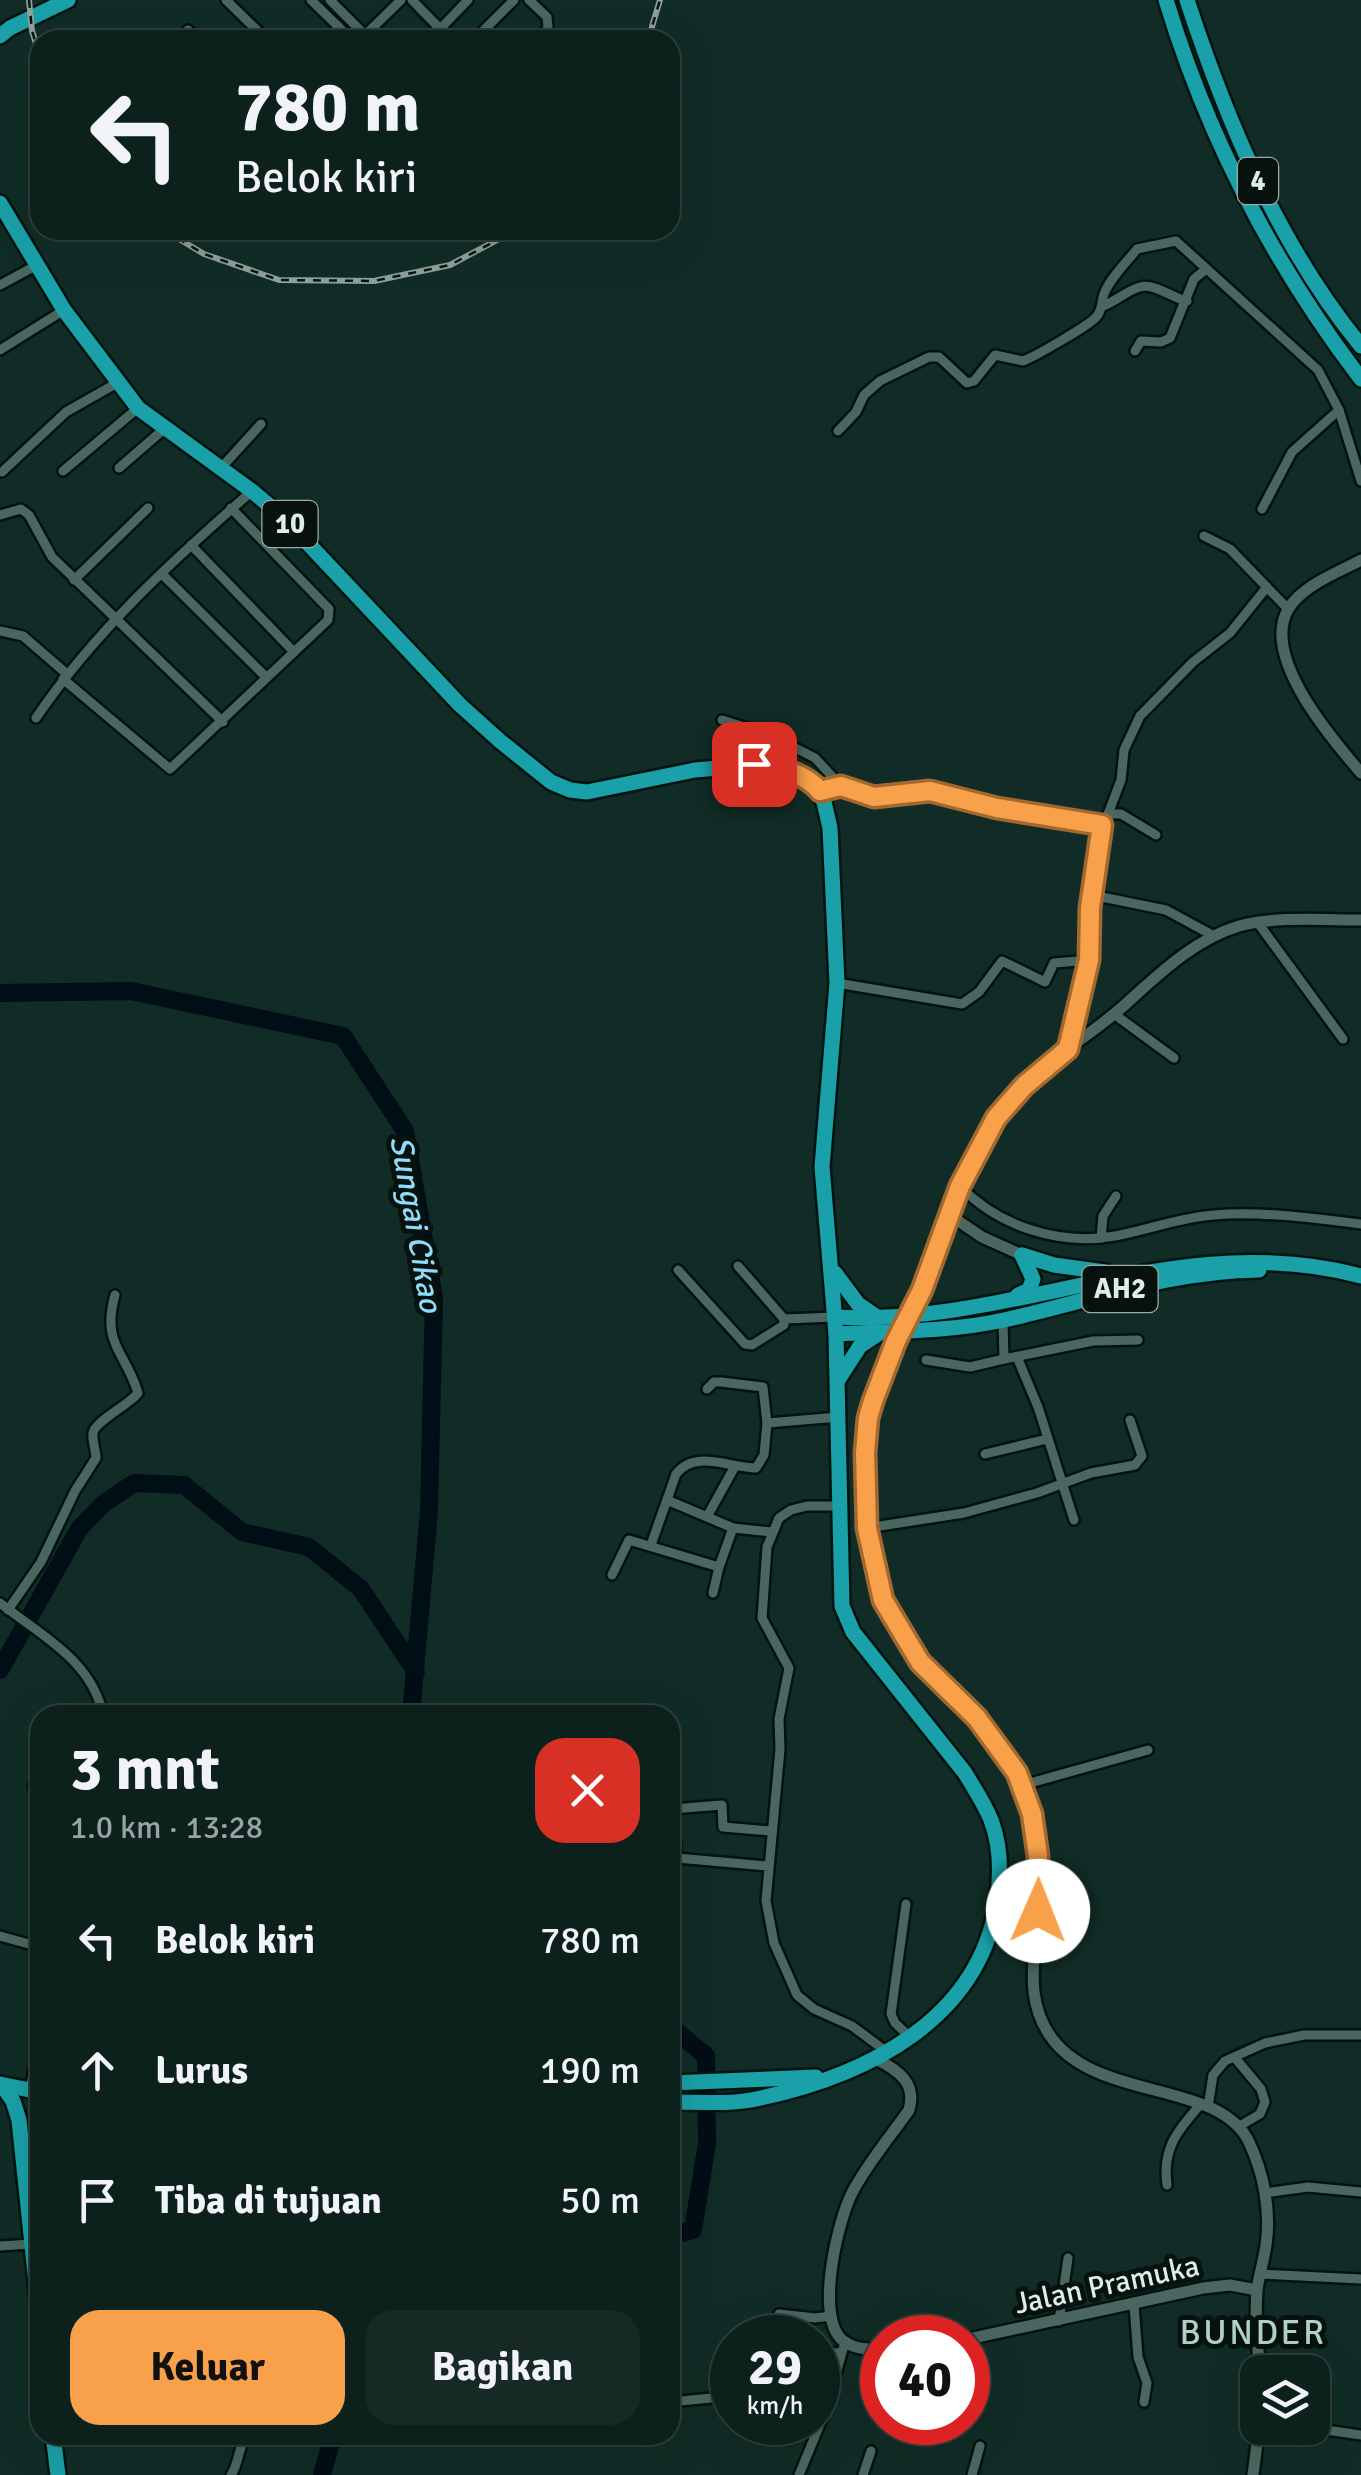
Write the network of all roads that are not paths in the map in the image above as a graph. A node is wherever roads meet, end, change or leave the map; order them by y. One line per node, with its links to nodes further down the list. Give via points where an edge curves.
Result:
1 (68, 0): 19 (highway)
2 (226, 0): 13 (street)
3 (311, 0): 14 (street)
4 (330, 0): 15 (street)
5 (400, 0): 16 (street)
6 (412, 0): 12 (street)
7 (468, 0): 12 (street)
8 (514, 0): 17 (street)
9 (1166, 0): 30 (highway, 4, via 1242,194)
10 (1187, 0): 27 (highway, 4, via 1260,185)
11 (533, 1): 18 (street)
12 (441, 28)
13 (257, 30)
14 (342, 30)
15 (358, 30)
16 (372, 30)
17 (484, 30)
18 (547, 30)
19 (0, 36)
20 (1, 207): 21 (highway, 10)
21 (36, 265): 23 (street); 26 (highway, 10)
22 (1205, 270): 24 (street, via 1194,279); 25 (street, via 1176,241 1140,246 1104,294); 33 (street, via 1318,370)
23 (0, 286)
24 (1187, 302): 25 (street, via 1141,286); 29 (street, via 1170,338 1141,341)
25 (1103, 306): 36 (street, via 1082,330 1023,361 995,355 967,384 938,357 929,357 880,381)
26 (64, 310): 28 (street); 31 (highway, 10)
27 (1361, 346)
28 (0, 350)
29 (1135, 351)
30 (1361, 379)
31 (117, 384): 32 (highway, 10); 40 (street, via 66,412)
32 (138, 408): 35 (highway, 10); 39 (street)
33 (1338, 410): 41 (street); 45 (street, via 1292,452)
34 (261, 424): 38 (street)
35 (164, 430): 37 (street); 38 (highway, 10)
36 (838, 430)
37 (119, 468)
38 (221, 468): 42 (highway, 10)
39 (63, 471)
40 (2, 472)
41 (1361, 481)
42 (252, 491): 44 (street); 64 (highway, 10, via 460,705 551,782 587,792 766,764)
43 (148, 508): 51 (street)
44 (231, 508): 48 (street); 56 (street, via 329,608 330,617)
45 (1262, 510)
46 (0, 515): 51 (street, via 21,508 29,515)
47 (1204, 536): 52 (street, via 1230,549)
48 (192, 545): 50 (street); 56 (street)
49 (1360, 563): 53 (street, via 1320,582)
50 (162, 574): 54 (street); 58 (street)
51 (74, 580): 54 (street)
52 (1266, 587): 53 (street); 65 (street, via 1230,633 1140,716)
53 (1288, 608): 62 (street, via 1284,646 1295,682)
54 (115, 619): 57 (street); 61 (street)
55 (0, 632): 57 (street, via 23,636)
56 (294, 652): 58 (street)
57 (65, 676): 59 (street); 61 (street, via 170,768)
58 (266, 677): 61 (street)
59 (36, 718)
60 (722, 720): 63 (street, via 816,758)
61 (223, 722)
62 (1361, 773)
63 (841, 786): 64 (street); 66 (street, via 874,797 930,791)
64 (820, 791): 73 (highway, via 830,828)
65 (1108, 814): 66 (street); 67 (street, via 1121,814)
66 (1102, 825): 68 (street)
67 (1156, 835)
68 (1092, 895): 71 (street, via 1166,910); 72 (street)
69 (1361, 920): 70 (street)
70 (1258, 924): 71 (street); 75 (street)
71 (1214, 936): 74 (street)
72 (1089, 960): 73 (street, via 1054,963 1045,982 1002,962 962,1004); 76 (street)
73 (837, 982): 84 (highway, via 822,1146)
74 (1114, 1014): 76 (street); 77 (street)
75 (1344, 1039)
76 (1068, 1049): 78 (street, via 996,1118)
77 (1174, 1058)
78 (960, 1186): 80 (street); 82 (street, via 1014,1225)
79 (1116, 1196): 82 (street, via 1102,1216)
80 (951, 1216): 83 (street); 114 (street, bridge, via 868,1418)
81 (1361, 1224): 82 (street, via 1223,1214)
82 (1101, 1238)
83 (1022, 1255): 87 (highway, via 1087,1272); 91 (highway, via 1032,1285)
84 (831, 1265): 94 (highway); 95 (highway)
85 (738, 1266): 92 (street)
86 (678, 1270): 92 (street, via 745,1344 784,1325)
87 (1130, 1273): 88 (highway, via 1239,1260 1314,1264); 91 (highway)
88 (1361, 1276)
89 (1361, 1284): 93 (highway, AH2, via 1313,1272 1226,1272 1136,1284)
90 (115, 1295): 120 (street, via 110,1314 116,1352 138,1393 96,1426 94,1464 41,1562)
91 (1006, 1300): 95 (highway, AH2)
92 (784, 1319): 94 (street)
93 (1003, 1320): 95 (highway, AH2, via 937,1330); 98 (street)
94 (836, 1325): 95 (highway, AH2); 100 (highway)
95 (881, 1326): 100 (highway)
96 (1138, 1340): 97 (street)
97 (1016, 1356): 98 (street); 105 (street)
98 (1004, 1359): 99 (street, via 970,1367)
99 (926, 1360)
100 (838, 1381): 102 (highway)
101 (707, 1389): 104 (street, via 714,1382 763,1387)
102 (839, 1417): 104 (street); 110 (highway)
103 (1130, 1420): 108 (street, via 1139,1463)
104 (767, 1424): 107 (street, via 762,1464)
105 (1047, 1438): 106 (street); 108 (street)
106 (986, 1454)
107 (734, 1468): 109 (street, via 688,1463 676,1474); 111 (street)
108 (1062, 1484): 112 (street); 114 (street, via 964,1513)
109 (667, 1500): 111 (street); 116 (street)
110 (841, 1506): 115 (street, via 791,1510); 133 (highway, via 846,1620 964,1773 998,1845 996,1909 982,1957 955,1999)
111 (708, 1515): 113 (street)
112 (1074, 1520)
113 (734, 1528): 115 (street); 117 (street)
114 (867, 1528): 123 (street, via 876,1583 898,1627 920,1662 1002,1749)
115 (771, 1532): 125 (street, via 762,1618 789,1668)
116 (651, 1545): 117 (street); 118 (street, via 629,1540)
117 (719, 1567): 119 (street)
118 (612, 1575)
119 (713, 1593)
120 (4, 1606): 121 (street, via 65,1651)
121 (99, 1705)
122 (1148, 1750): 123 (street)
123 (1022, 1785): 142 (street, via 1038,1856 1032,1978 1044,2026 1063,2051 1093,2072)
124 (680, 1808): 125 (street, via 721,1805 724,1826)
125 (771, 1831): 127 (street)
126 (680, 1858): 127 (street)
127 (768, 1866): 133 (street, via 770,1930 791,1986 814,2009)
128 (906, 1904): 133 (street, via 891,2014)
129 (0, 1936): 130 (street)
130 (30, 1945)
131 (1361, 2020): 132 (street)
132 (1360, 2035): 134 (street, via 1304,2035)
133 (893, 2048): 135 (street); 135 (street); 136 (highway)
134 (1236, 2058): 142 (street, via 1213,2075); 144 (street, via 1266,2102)
135 (897, 2070): 158 (street, via 912,2100 845,2209 829,2288)
136 (830, 2078): 137 (highway); 141 (highway, via 745,2101)
137 (680, 2083)
138 (1, 2085): 139 (highway); 143 (highway)
139 (30, 2091)
140 (30, 2101): 143 (highway)
141 (680, 2102)
142 (1204, 2106): 144 (street); 145 (street, via 1171,2141)
143 (19, 2120): 148 (highway)
144 (1238, 2128): 147 (street, via 1256,2156)
145 (1167, 2185)
146 (1361, 2192): 147 (street, via 1308,2187)
147 (1265, 2193): 152 (street)
148 (30, 2234)
149 (30, 2244): 150 (street)
150 (0, 2246)
151 (1068, 2258): 159 (street)
152 (1261, 2274): 153 (street); 154 (street)
153 (1361, 2280)
154 (1258, 2290): 155 (street, Jalan Pramuka, via 1218,2286); 165 (street)
155 (1134, 2305): 159 (street, Jalan Pramuka); 169 (street, via 1147,2382)
156 (779, 2314): 157 (street)
157 (788, 2315)
158 (832, 2315)
159 (1059, 2321): 160 (street, Jalan Pramuka)
160 (990, 2335)
161 (840, 2341): 163 (street)
162 (840, 2348): 163 (street)
163 (843, 2348): 164 (street); 166 (street)
164 (860, 2348)
165 (1260, 2355)
166 (840, 2359)
167 (710, 2398): 168 (street)
168 (680, 2401)
169 (1144, 2402)
170 (1330, 2431): 171 (street)
171 (1361, 2435)
172 (54, 2445): 178 (highway)
173 (240, 2445): 179 (street)
174 (812, 2445): 180 (street)
175 (1256, 2445): 183 (street)
176 (980, 2446): 182 (street)
177 (871, 2451): 181 (street)
178 (58, 2475)
179 (231, 2475)
180 (800, 2475)
181 (863, 2475)
182 (972, 2475)
183 (1253, 2475)

